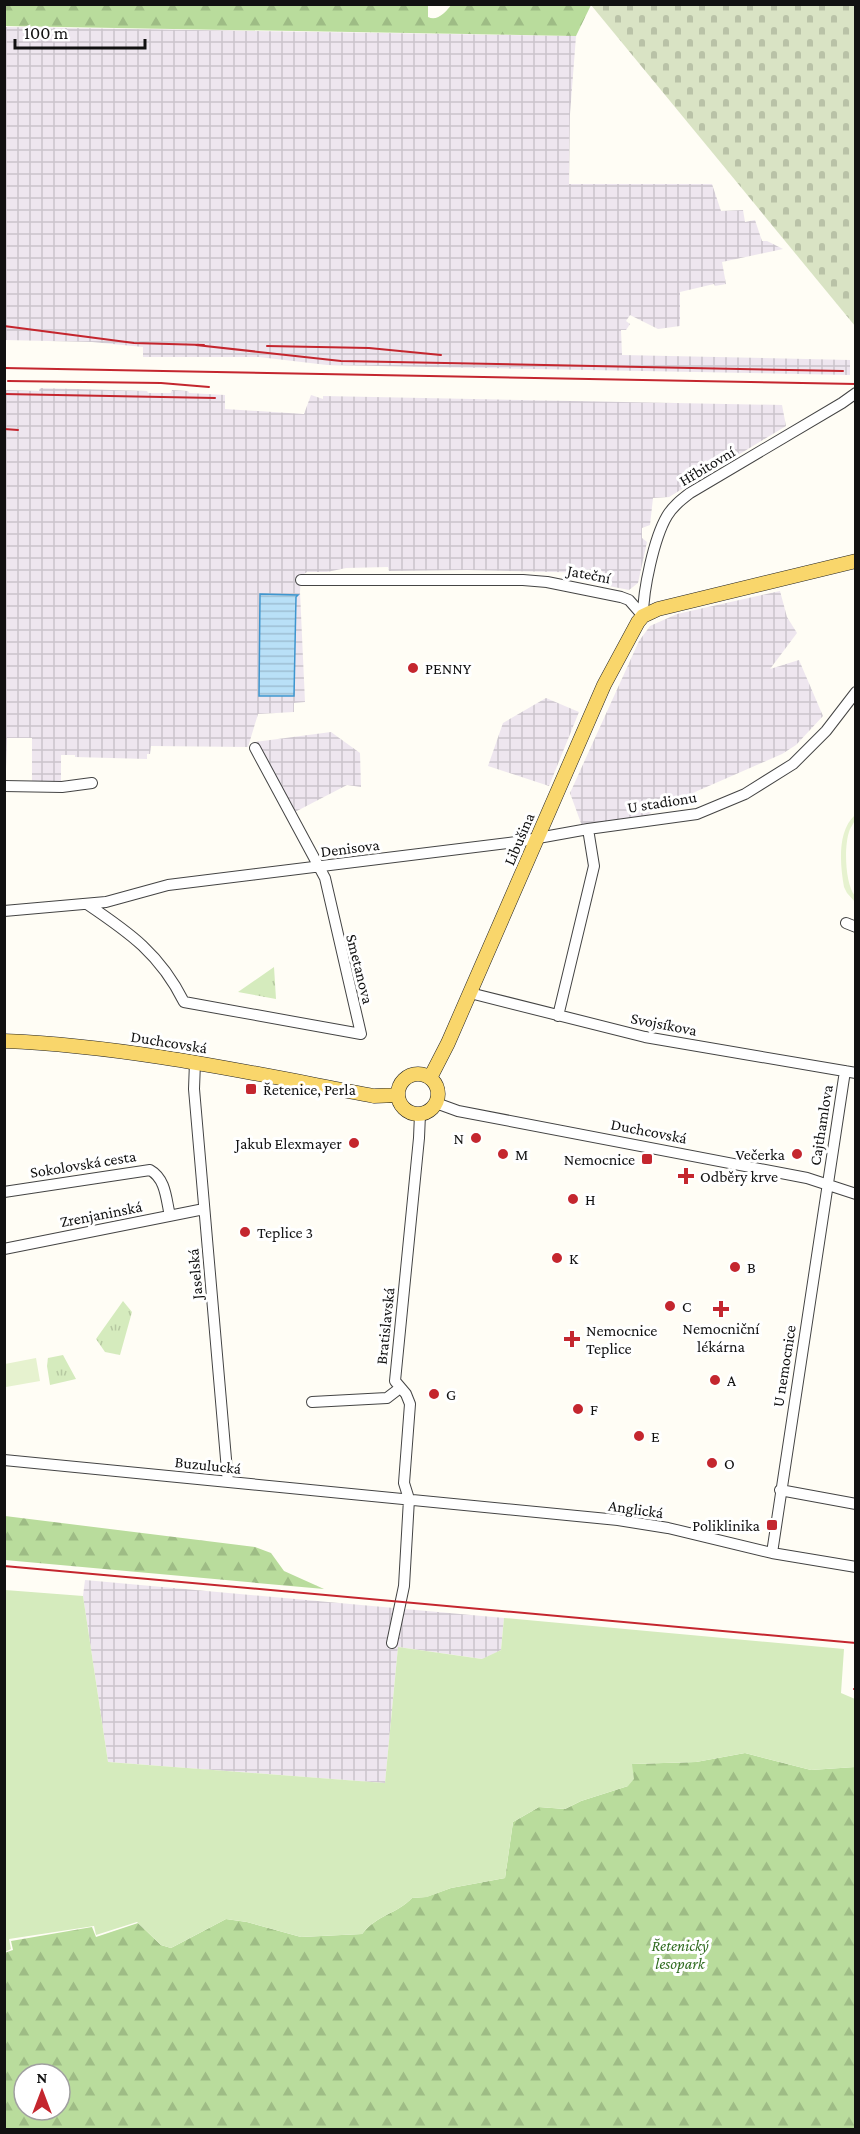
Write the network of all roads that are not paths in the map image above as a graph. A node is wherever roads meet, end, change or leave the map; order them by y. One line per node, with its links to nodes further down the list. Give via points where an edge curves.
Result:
1 (855, 393): 4 (street, Hřbitovní, via 676,504 657,542)
2 (855, 561): 4 (main road, via 658,609)
3 (301, 580): 4 (street, Jateční, via 523,579 621,597)
4 (643, 616): 10 (main road, Libušina, via 604,685)
5 (855, 692): 9 (street, U stadionu, via 826,731 793,764 746,794 697,814)
6 (255, 748): 11 (street, Smetanova)
7 (92, 783): 8 (street)
8 (4, 786)
9 (588, 829): 10 (street, U stadionu); 15 (street, via 594,866)
10 (537, 838): 11 (street, Denisova); 14 (main road, Libušina)
11 (319, 867): 12 (street, Denisova, via 168,885); 12 (street, Smetanova, via 325,878 361,1034 184,1002 158,959)
12 (87, 904): 13 (street, Denisova)
13 (7, 908)
14 (470, 993): 15 (street, Svojsíkova); 19 (main road, Libušina)
15 (558, 1016): 18 (street, Svojsíkova, via 645,1037)
16 (4, 1041): 17 (main road, Duchcovská, via 100,1048)
17 (195, 1062): 20 (main road, Duchcovská, via 374,1096); 26 (street, Jaselská)
18 (850, 1072): 23 (street, Cajthamlova)
19 (430, 1078): 20 (main road, via 422,1074 408,1077); 21 (main road, via 438,1091)
20 (398, 1095): 22 (main road, via 408,1111)
21 (436, 1103): 22 (main road); 23 (street, Duchcovská, via 458,1112)
22 (420, 1114): 29 (street, Bratislavská, via 394,1381)
23 (828, 1184): 25 (street, Duchcovská); 33 (street, U nemocnice)
24 (4, 1192): 27 (street, Sokolovská cesta, via 150,1170 162,1182)
25 (855, 1194)
26 (204, 1209): 27 (street, Zrenjaninská); 32 (street, Jaselská)
27 (170, 1216): 28 (street, Zrenjaninská)
28 (4, 1249)
29 (400, 1388): 30 (street, via 387,1398); 34 (street, Bratislavská, via 410,1404 404,1483)
30 (312, 1402)
31 (4, 1461): 32 (street, Buzulucká)
32 (228, 1482): 34 (street, Buzulucká)
33 (780, 1490): 35 (street); 36 (street, U nemocnice)
34 (409, 1499): 36 (street, Anglická, via 618,1520); 38 (street, Bratislavská, via 404,1586)
35 (855, 1504)
36 (772, 1553): 37 (street, Anglická)
37 (855, 1567)
38 (392, 1643)

